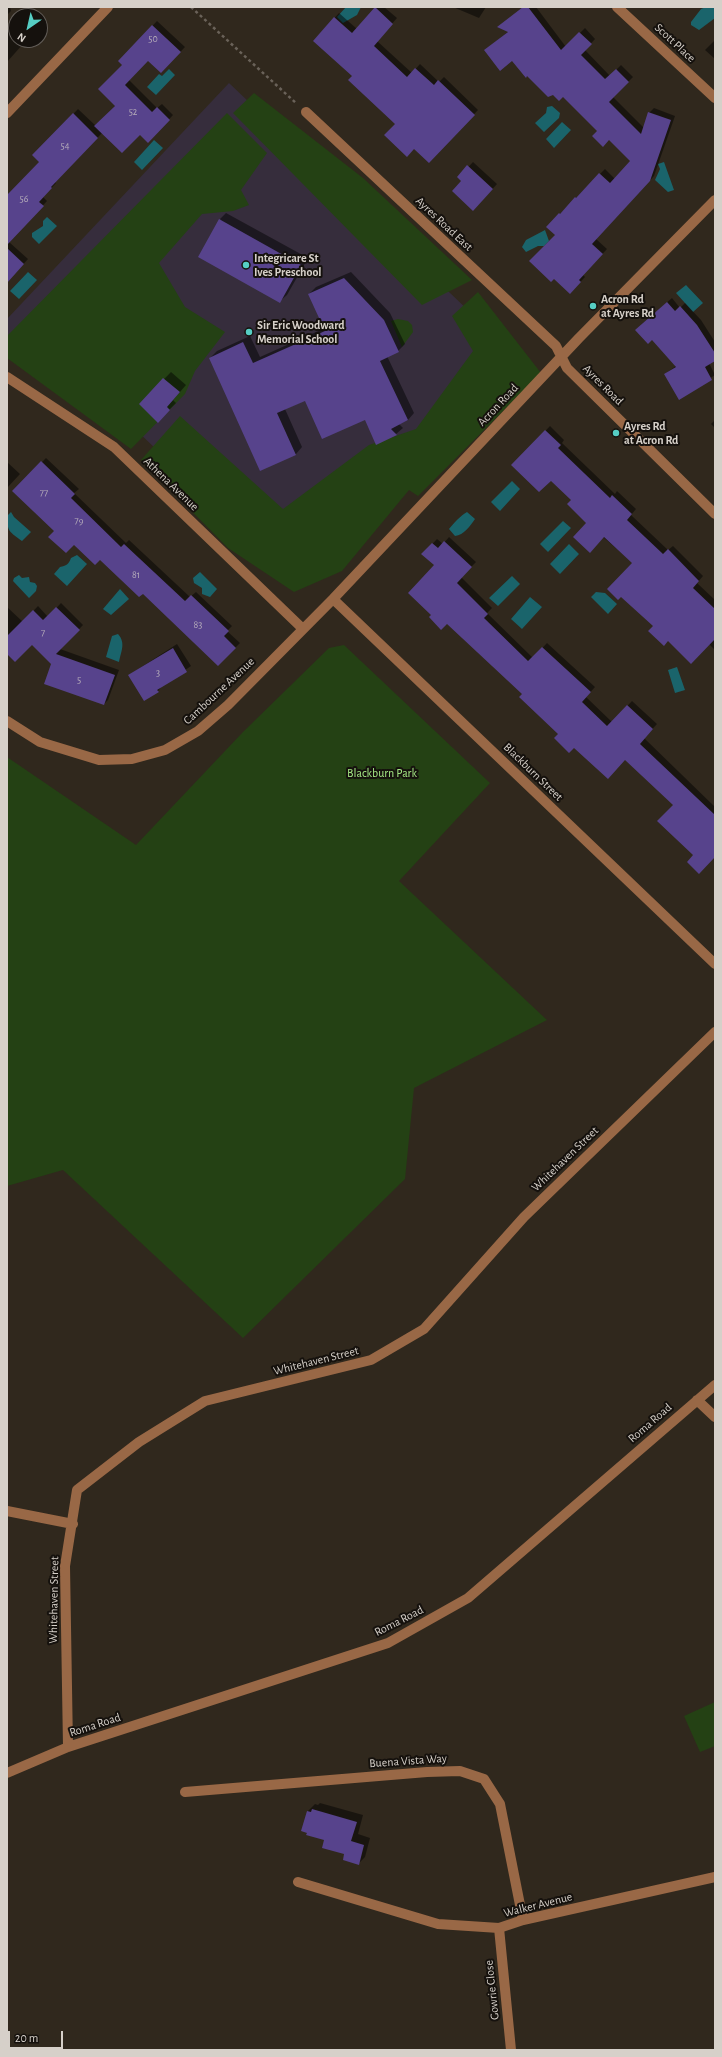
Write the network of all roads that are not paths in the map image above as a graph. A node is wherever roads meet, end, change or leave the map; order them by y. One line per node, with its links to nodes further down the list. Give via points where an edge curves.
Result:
1 (108, 7): 5 (street)
2 (617, 7): 3 (street, Scott Place)
3 (715, 98)
4 (306, 112): 7 (street, Ayres Road East, via 556,346)
5 (7, 114)
6 (715, 200): 7 (street, Acron Road)
7 (562, 357): 9 (street, Ayres Road, via 567,368); 10 (street, Acron Road)
8 (7, 377): 11 (street, Athena Avenue, via 114,447)
9 (714, 512)
10 (333, 599): 11 (street, Acron Road); 13 (street, Blackburn Street)
11 (303, 629): 12 (street, Cambourne Avenue, via 198,731 165,750 132,759 99,760 40,742)
12 (7, 721)
13 (715, 964)
14 (715, 1032): 19 (street, Whitehaven Street, via 524,1217 424,1329 371,1360 205,1401 139,1442 77,1490)
15 (715, 1384): 16 (street, Roma Road)
16 (697, 1400): 17 (street); 20 (street, Roma Road, via 468,1598 388,1643)
17 (715, 1417)
18 (7, 1511): 19 (street)
19 (73, 1524): 20 (street, Whitehaven Street, via 65,1566)
20 (68, 1748): 21 (street, Roma Road)
21 (7, 1774)
22 (185, 1792): 25 (street, Buena Vista Way, via 428,1772 460,1771 484,1779 500,1804)
23 (715, 1877): 25 (street, Walker Avenue)
24 (298, 1882): 26 (street, Walker Avenue, via 438,1924)
25 (523, 1920): 26 (street, Walker Avenue)
26 (499, 1928): 27 (street, Gowrie Close)
27 (511, 2050)

